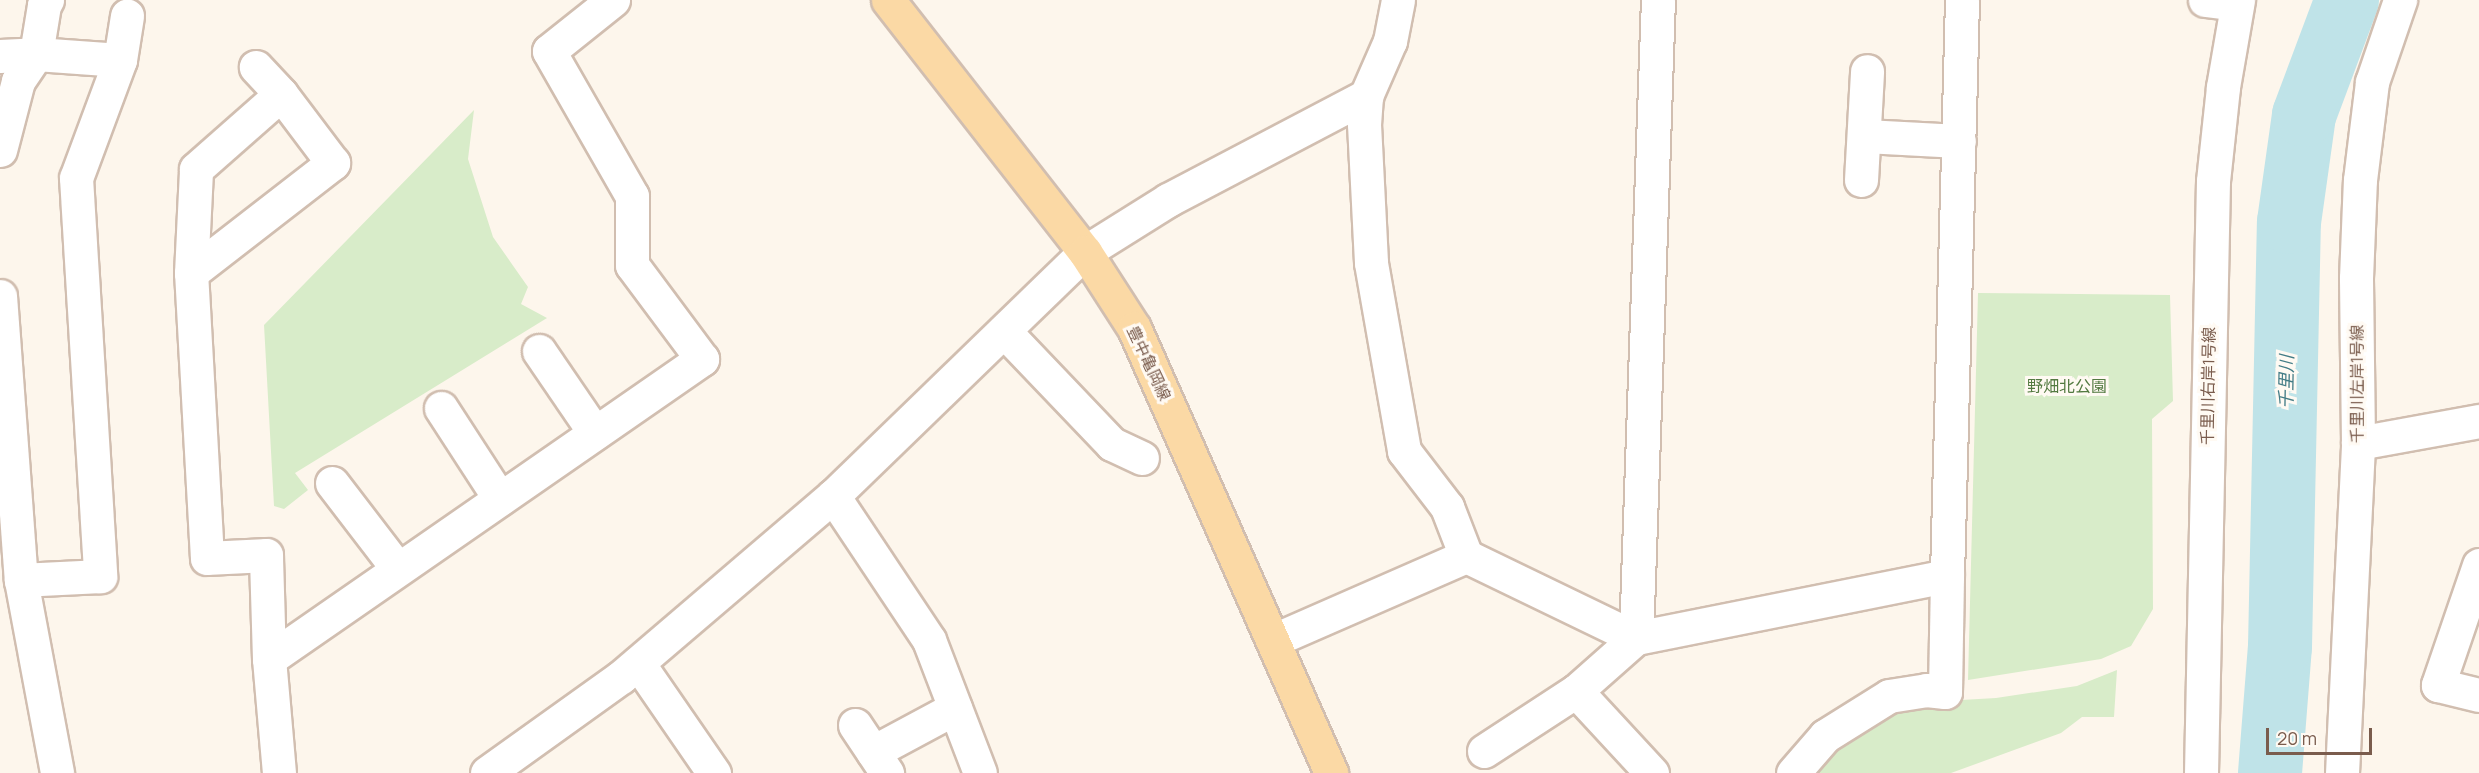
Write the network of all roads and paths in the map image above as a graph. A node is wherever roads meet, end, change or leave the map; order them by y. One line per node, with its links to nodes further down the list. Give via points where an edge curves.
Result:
1 (47, 0): 11 (street)
2 (613, 0): 29 (street, via 549,51 632,196 632,265 702,359)
3 (888, 0): 22 (main road, 豊中亀岡線)
4 (1398, 0): 17 (street, via 1390,41)
5 (1658, 0): 40 (street)
6 (1962, 0): 19 (street)
7 (2205, 0): 9 (street)
8 (2400, 0): 30 (street, 千里川左岸1号線, via 2372,82 2360,180 2356,278)
9 (2237, 2): 58 (street, 千里川右岸1号線, via 2218,127 2211,215)
10 (127, 16): 13 (street)
11 (36, 54): 12 (street); 13 (street); 20 (street, via 18,81)
12 (0, 56)
13 (120, 60): 39 (street, via 76,178 100,576)
14 (256, 67): 16 (street)
15 (1867, 71): 18 (street)
16 (281, 94): 23 (street, via 196,169); 23 (street, via 333,163)
17 (1366, 96): 22 (street, via 1168,200); 35 (street, via 1371,263 1404,451 1447,507)
18 (1865, 136): 19 (street); 21 (street)
19 (1959, 141): 38 (street)
20 (0, 150)
21 (1861, 180)
22 (1085, 252): 25 (street); 41 (main road, 豊中亀岡線, via 1134,328)
23 (191, 273): 42 (street, via 207,558 266,555)
24 (0, 296): 39 (street)
25 (1004, 331): 31 (street, via 1112,444); 33 (street)
26 (539, 351): 29 (street)
27 (441, 408): 34 (street)
28 (2479, 422): 30 (street)
29 (595, 433): 34 (street)
30 (2358, 443): 59 (street, 千里川左岸1号線)
31 (1142, 458)
32 (332, 483): 37 (street)
33 (833, 496): 43 (street); 46 (street, via 929,640)
34 (500, 499): 37 (street)
35 (1466, 556): 40 (street); 41 (street)
36 (2479, 565): 45 (street, via 2438,685)
37 (398, 569): 42 (street)
38 (1947, 576): 40 (street); 57 (street, via 1945,692 1926,690 1889,696 1825,736)
39 (21, 580): 51 (street)
40 (1636, 638): 44 (street)
41 (1274, 640): 55 (main road, 豊中亀岡線)
42 (268, 659): 52 (street)
43 (638, 663): 50 (street); 53 (street)
44 (1576, 691): 48 (street); 56 (street)
45 (2479, 695)
46 (955, 708): 49 (street); 54 (street)
47 (855, 725): 49 (street)
48 (1484, 751)
49 (880, 763)
50 (504, 768)
51 (57, 773)
52 (279, 773)
53 (714, 773)
54 (980, 773)
55 (1331, 773)
56 (1652, 773)
57 (1793, 773)
58 (2201, 773)
59 (2342, 773)

